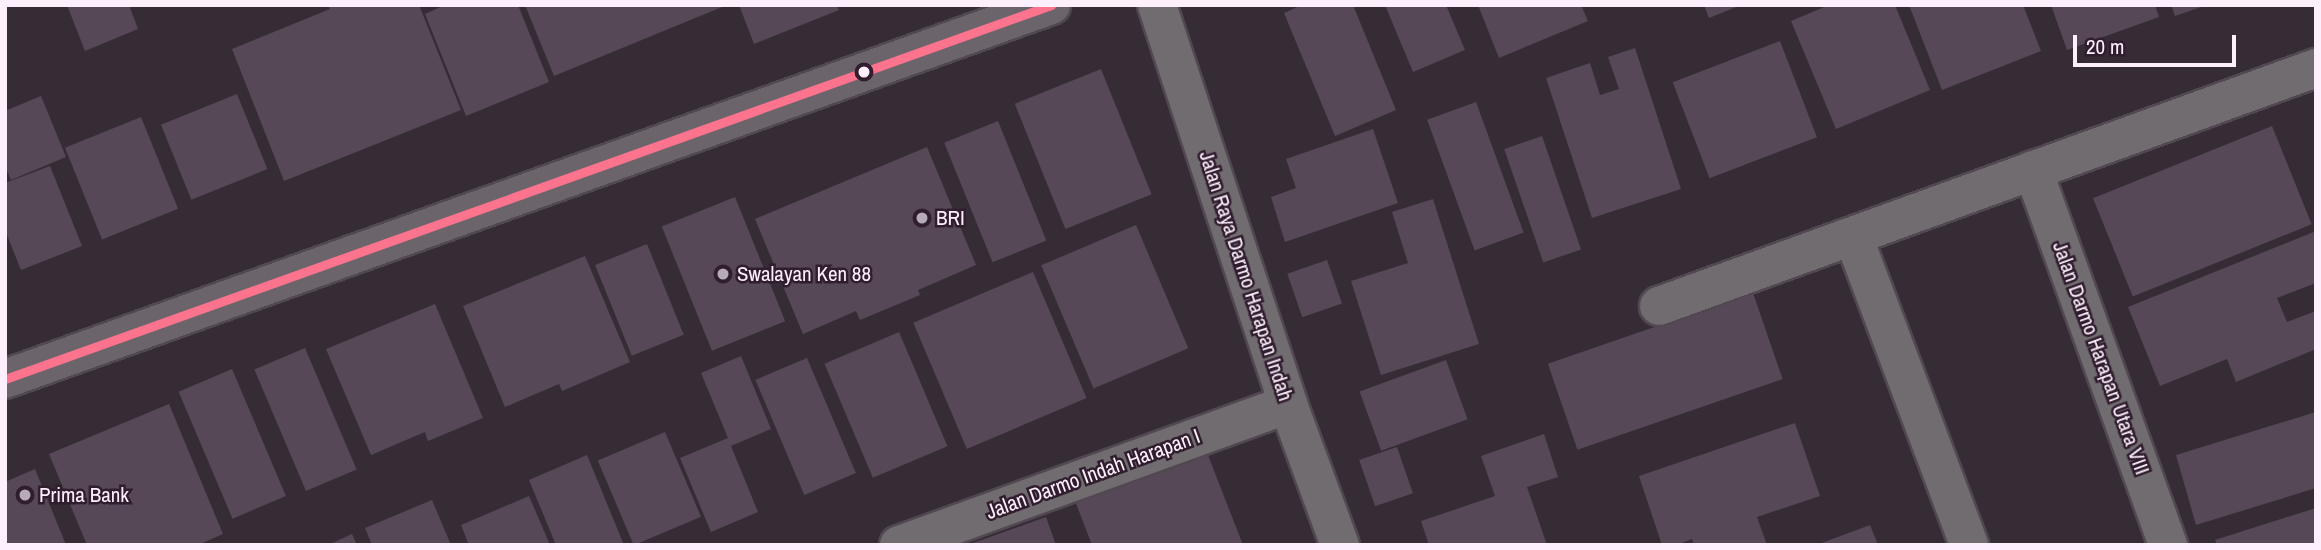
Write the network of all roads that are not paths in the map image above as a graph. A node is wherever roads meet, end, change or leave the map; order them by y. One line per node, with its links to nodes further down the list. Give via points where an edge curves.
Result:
1 (1051, 5): 7 (street)
2 (1157, 5): 8 (street, Jalan Raya Darmo Harapan Indah)
3 (2316, 68): 4 (street)
4 (2033, 170): 5 (street); 12 (street, Jalan Darmo Harapan Utara VIII)
5 (1853, 236): 6 (street); 11 (street)
6 (1659, 306)
7 (5, 379)
8 (1288, 404): 9 (street, Jalan Darmo Indah Harapan I); 10 (street, Jalan Raya Darmo Harapan Indah)
9 (920, 541)
10 (1340, 545)
11 (1969, 545)
12 (2168, 545)

